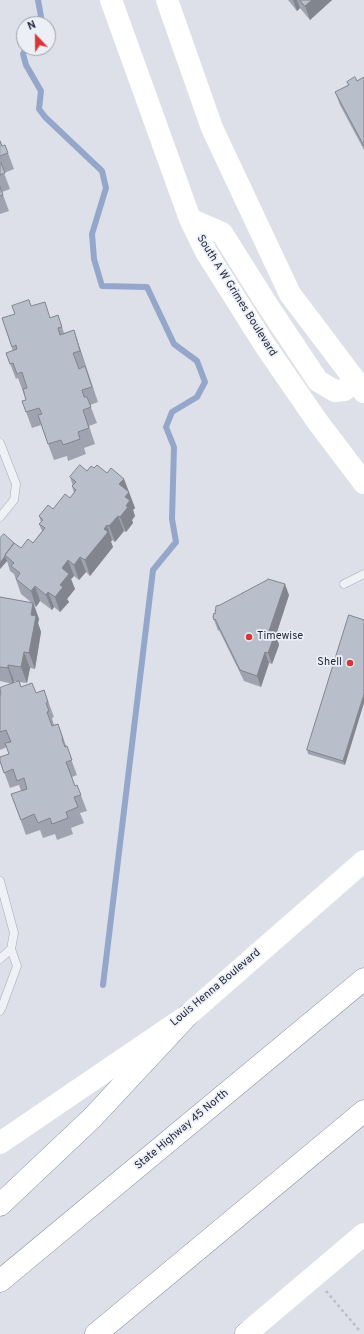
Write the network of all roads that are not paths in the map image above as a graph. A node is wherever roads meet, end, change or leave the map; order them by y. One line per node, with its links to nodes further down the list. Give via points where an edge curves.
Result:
1 (111, 0): 3 (main road, South A W Grimes Boulevard)
2 (167, 0): 4 (main road, via 212,128 290,294)
3 (190, 219): 4 (main road, via 222,233 318,381 336,391); 6 (main road, South A W Grimes Boulevard, via 206,252 264,344 316,421)
4 (362, 384)
5 (0, 443): 7 (lane, via 16,484 14,500)
6 (364, 483)
7 (0, 517)
8 (364, 574): 9 (lane)
9 (344, 584)
10 (364, 861): 16 (main road, Louis Henna Boulevard)
11 (0, 881): 12 (lane, via 14,933)
12 (11, 949): 13 (lane); 15 (lane, via 17,966)
13 (0, 959)
14 (364, 979): 21 (main road, State Highway 45 North)
15 (0, 1011)
16 (188, 1015): 18 (main road, Louis Henna Boulevard); 19 (main road, via 92,1118)
17 (364, 1111): 22 (main road)
18 (0, 1143)
19 (0, 1205)
20 (364, 1234): 23 (main road)
21 (0, 1281)
22 (96, 1334)
23 (246, 1334)

